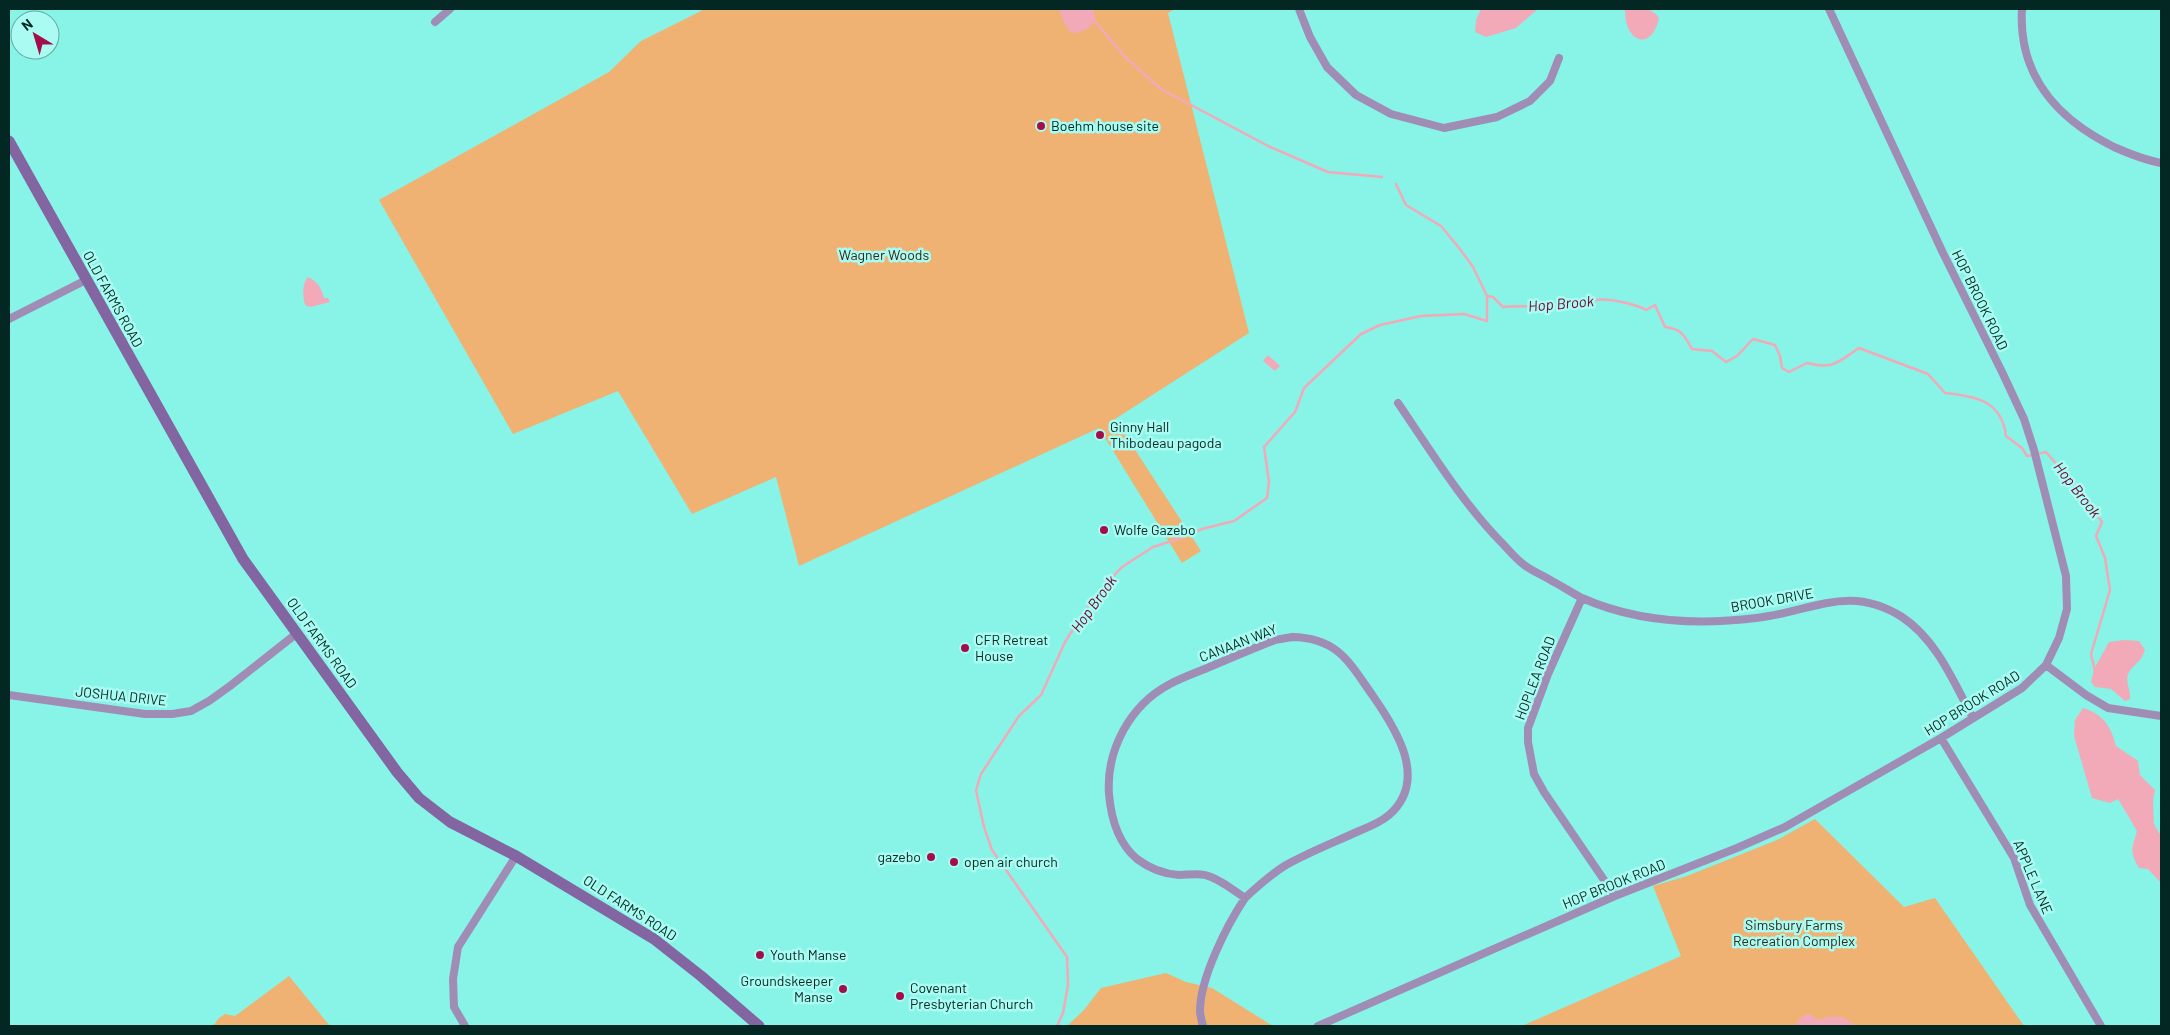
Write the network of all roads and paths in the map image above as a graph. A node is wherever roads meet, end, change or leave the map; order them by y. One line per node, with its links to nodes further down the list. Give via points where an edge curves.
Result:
1 (450, 9): 5 (street)
2 (1300, 9): 6 (street, via 1310,37 1327,67 1356,95 1391,114 1444,128 1497,117 1530,101 1550,81)
3 (1829, 9): 14 (street, HOP BROOK ROAD, via 2015,401 2035,453 2066,576 2067,609 2059,638)
4 (2022, 9): 8 (street, via 2026,53 2036,80 2050,100 2080,128 2095,137 2134,156)
5 (435, 22)
6 (1559, 58)
7 (9, 141): 9 (street, OLD FARMS ROAD)
8 (2161, 163)
9 (86, 280): 10 (street); 13 (street, OLD FARMS ROAD, via 242,559)
10 (9, 319)
11 (1398, 403): 12 (street, BROOK DRIVE, via 1484,524 1523,564)
12 (1582, 598): 17 (street, BROOK DRIVE, via 1653,617 1708,622 1758,618 1836,601 1867,601 1903,618 1932,645); 20 (street, HOPLEA ROAD, via 1548,674 1528,728 1528,742 1534,774 1544,792)
13 (296, 634): 15 (street, JOSHUA DRIVE, via 209,702 190,711 145,714); 19 (street, OLD FARMS ROAD, via 419,798 450,822)
14 (2046, 665): 16 (street, via 2108,708); 17 (street, HOP BROOK ROAD, via 2022,688)
15 (9, 695)
16 (2161, 716)
17 (1973, 718): 18 (street, HOP BROOK ROAD)
18 (1941, 738): 20 (street, HOP BROOK ROAD, via 1785,827); 26 (street, APPLE LANE, via 2014,858 2030,906)
19 (516, 856): 22 (street, via 458,947 453,979 454,1007); 23 (street, OLD FARMS ROAD, via 654,939)
20 (1615, 896): 25 (street, HOP BROOK ROAD)
21 (1245, 898): 21 (street, CANAAN WAY, via 1287,864 1388,816 1406,791 1408,766 1404,749 1386,716 1344,655 1308,637 1275,640 1158,691 1124,729 1110,768 1108,784 1112,816 1125,845 1136,857 1161,872 1206,876); 24 (street, CANAAN WAY, via 1207,976 1200,1011)
22 (465, 1026)
23 (759, 1026)
24 (1203, 1026)
25 (1318, 1026)
26 (2101, 1026)

